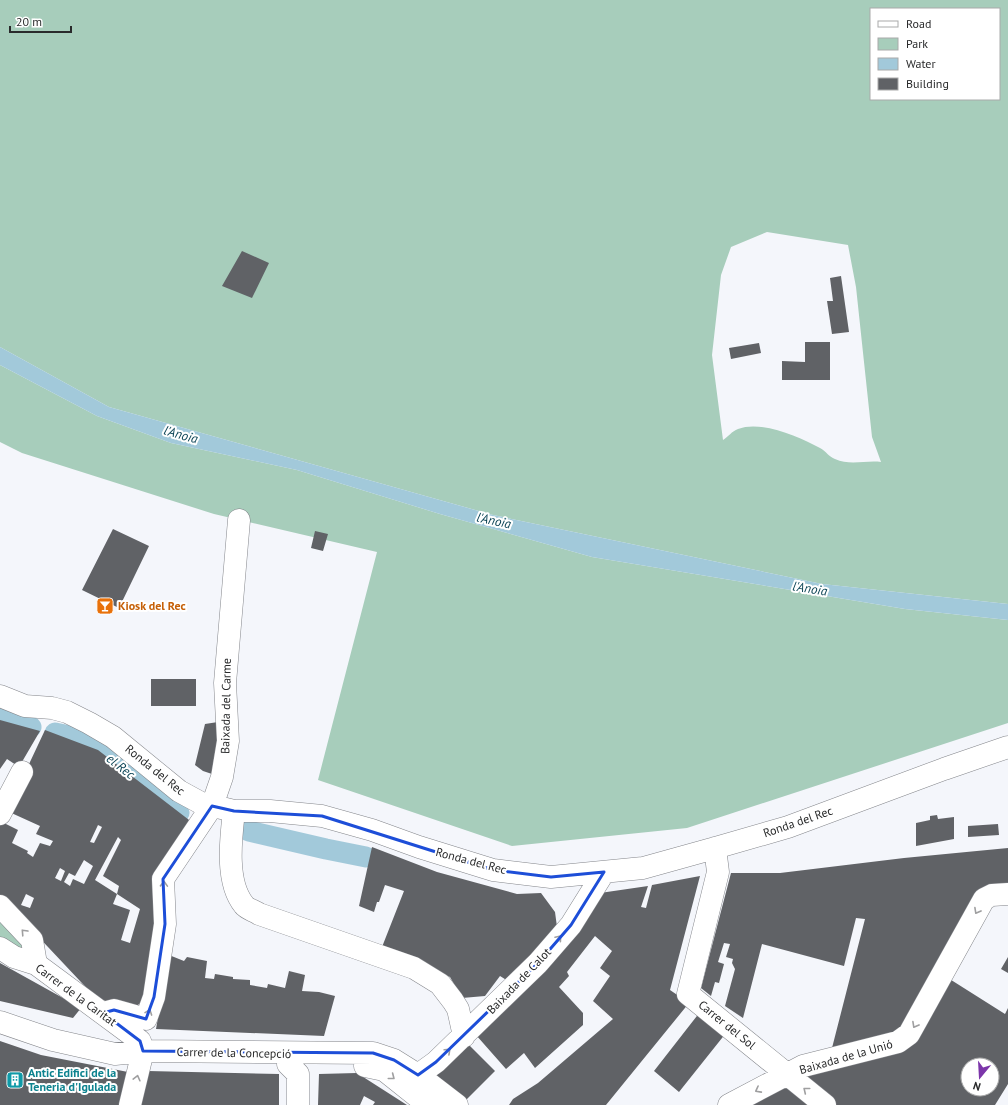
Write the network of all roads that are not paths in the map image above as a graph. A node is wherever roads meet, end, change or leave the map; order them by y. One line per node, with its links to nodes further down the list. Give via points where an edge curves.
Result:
1 (239, 520): 5 (street, Baixada del Carme, via 225,683 228,741 222,777)
2 (0, 696): 5 (street, Ronda del Rec, via 25,706 66,712 89,723 131,750 185,795)
3 (1008, 747): 8 (street, Ronda del Rec, via 788,827)
4 (22, 772): 7 (street)
5 (212, 806): 6 (street, Ronda del Rec); 14 (street, Baixada del Carme, one-way to 5, via 114,1010 146,1020 154,997 165,924 163,879)
6 (234, 811): 9 (street, Ronda del Rec, via 270,811 335,819 493,870 551,877); 16 (street, via 231,859 233,884 244,905 260,914 414,968 440,984 453,1001 458,1009)
7 (0, 814)
8 (715, 848): 9 (street, Ronda del Rec, via 643,868); 20 (street, Carrer del Sol, via 718,872 688,994)
9 (604, 872): 16 (street, Baixada de Calot, one-way to 9, via 548,952 571,925)
10 (1008, 894): 20 (street, Baixada de la Unió, one-way to 20, via 992,895 984,899 910,1034 898,1042 803,1066)
11 (0, 906): 13 (street, one-way to 11, via 32,940)
12 (0, 948): 13 (street, Carrer de la Caritat)
13 (36, 964): 14 (street, Carrer de la Caritat)
14 (102, 1013): 17 (street, Carrer de la Caritat, via 140,1041)
15 (0, 1022): 17 (street, Carrer de la Concepció, via 53,1040 115,1054)
16 (464, 1036): 21 (street, Baixada de Calot, one-way to 16)
17 (143, 1051): 18 (street, Carrer de la Concepció); 22 (street, one-way to 17)
18 (288, 1054): 19 (street, Carrer de la Concepció); 23 (street, via 288,1064 298,1074)
19 (315, 1054): 21 (street, Carrer de la Concepció, via 373,1053 394,1060); 24 (street, one-way to 24, via 384,1070)
20 (788, 1074): 26 (street, Baixada de la Unió, one-way to 26); 27 (street, Carrer del Sol, one-way to 20)
21 (418, 1075): 25 (street, Carrer de la Concepció)
22 (130, 1105)
23 (298, 1105)
24 (428, 1105)
25 (457, 1105)
26 (729, 1105)
27 (825, 1105)

